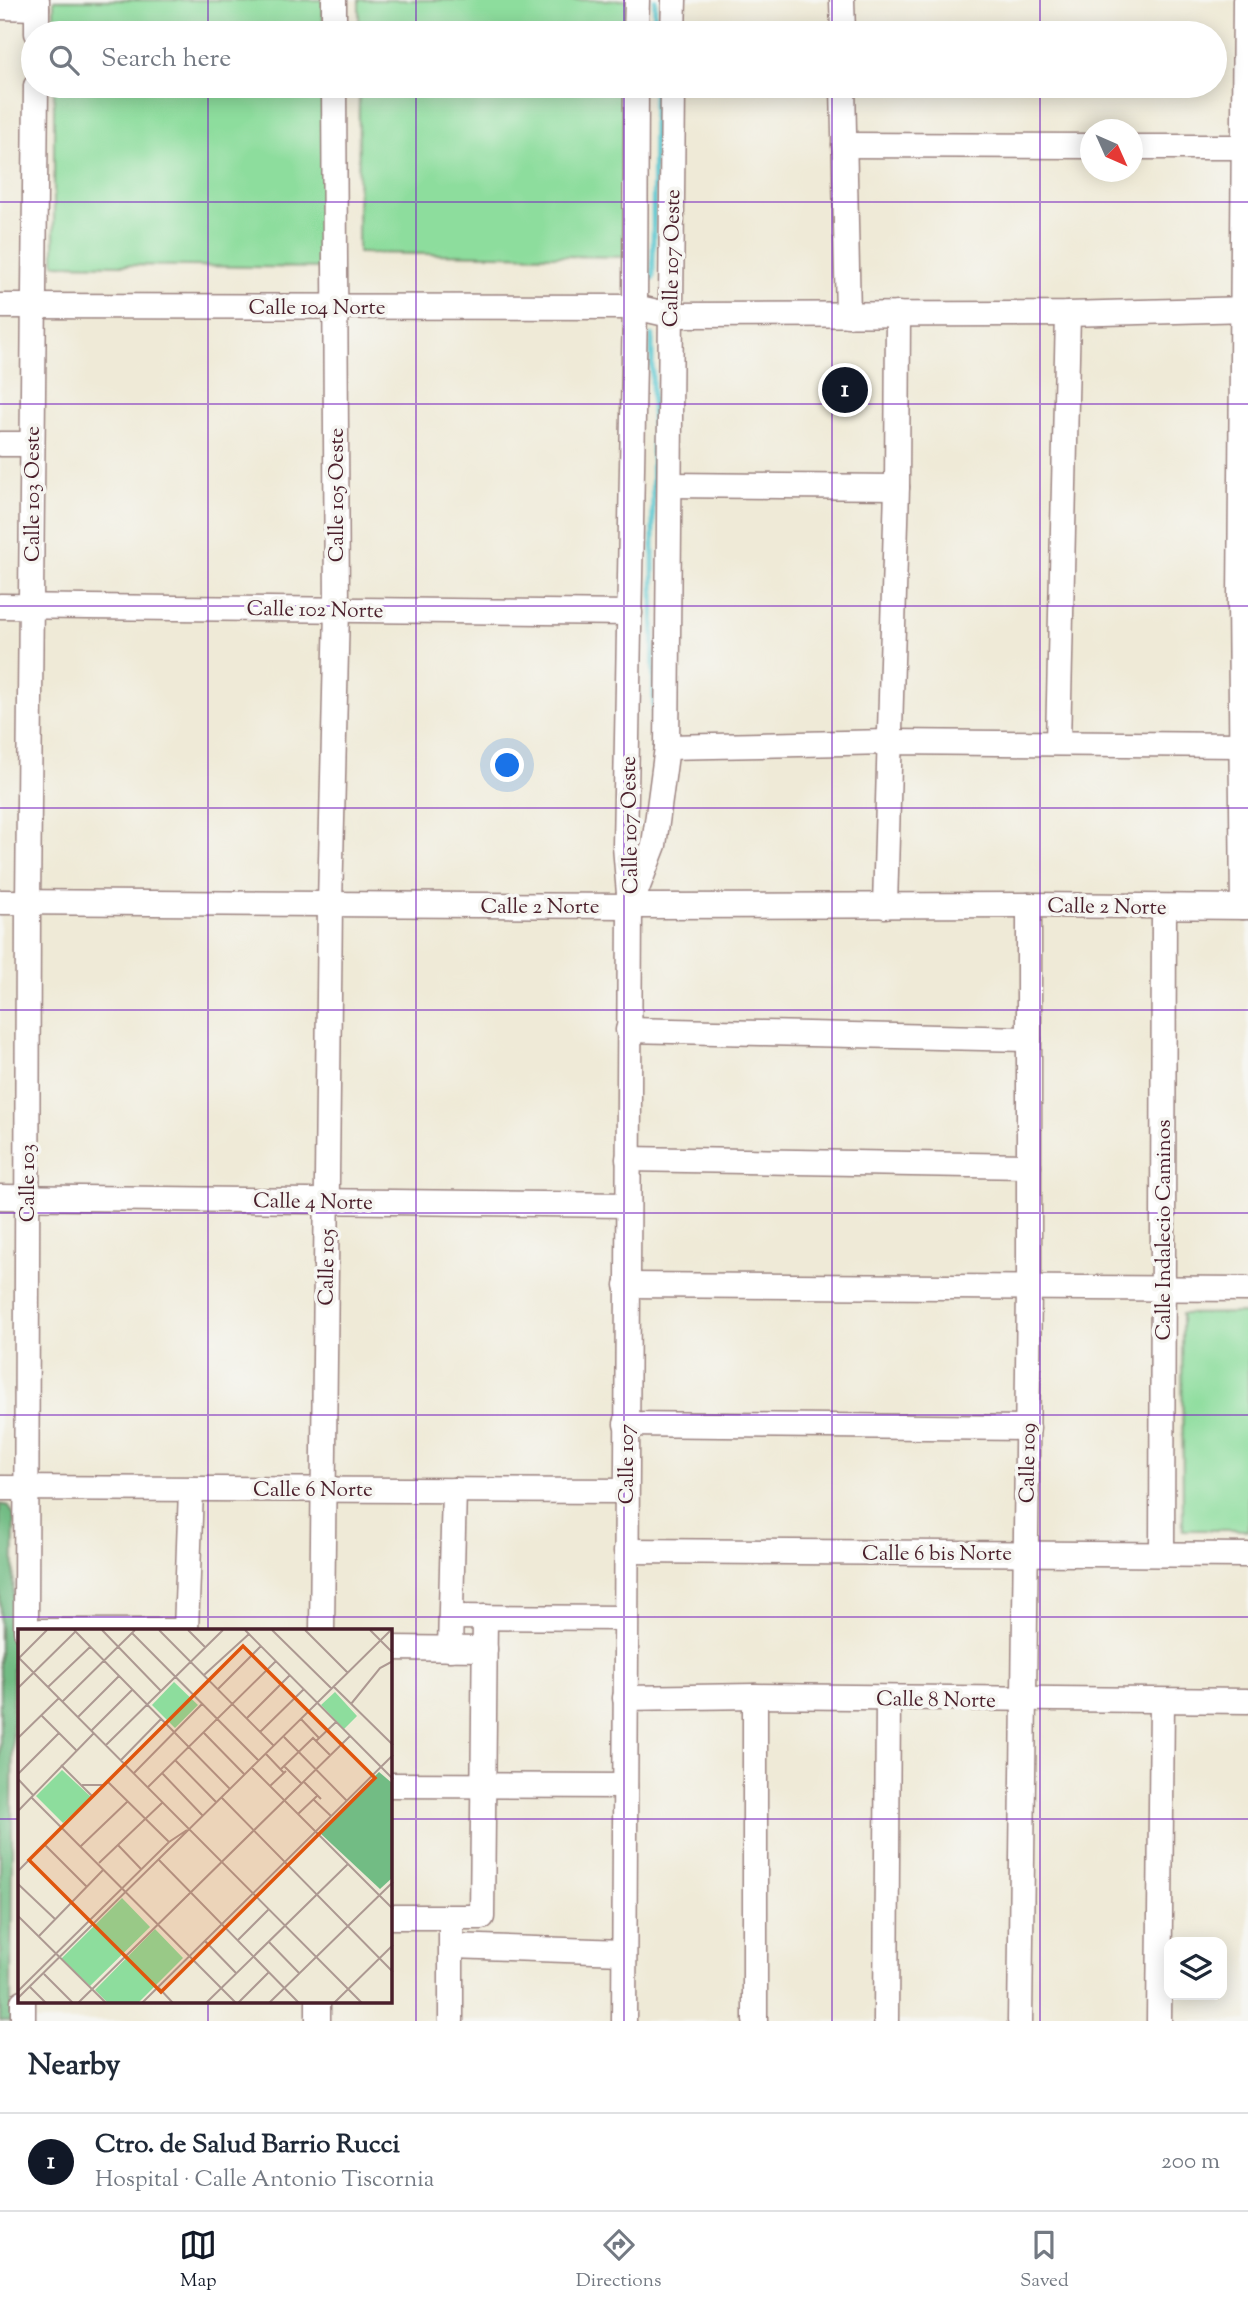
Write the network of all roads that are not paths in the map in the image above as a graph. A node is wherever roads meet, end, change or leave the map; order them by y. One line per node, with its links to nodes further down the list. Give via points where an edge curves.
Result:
1 (334, 0): 8 (street)
2 (637, 0): 9 (street)
3 (674, 0): 10 (street)
4 (842, 0): 11 (street)
5 (1245, 0): 20 (street)
6 (37, 4): 7 (street)
7 (0, 7)
8 (334, 21)
9 (636, 21)
10 (673, 21)
11 (843, 21)
12 (36, 98): 22 (street, Calle 103 Oeste)
13 (334, 98): 23 (street, Calle 105 Oeste)
14 (636, 98): 24 (street, Calle 107 Oeste)
15 (673, 98): 29 (street, Calle 107 Oeste)
16 (843, 98): 17 (street)
17 (844, 145): 18 (street); 26 (street)
18 (1080, 146)
19 (1143, 147): 20 (street)
20 (1244, 147): 25 (street)
21 (0, 306): 22 (street, Calle 104 Norte)
22 (33, 306): 23 (street, Calle 104 Norte); 31 (street, Calle 103 Oeste)
23 (335, 307): 24 (street, Calle 104 Norte); 37 (street, Calle 105 Oeste)
24 (635, 307): 29 (street, Calle 104 Norte); 38 (street, Calle 107 Oeste)
25 (1245, 309): 28 (street); 34 (street)
26 (848, 314): 27 (street); 29 (street)
27 (898, 314): 28 (street); 33 (street)
28 (1068, 314): 41 (street)
29 (670, 315): 32 (street, Calle 107 Oeste)
30 (0, 444): 31 (street)
31 (32, 444): 36 (street, Calle 103 Oeste)
32 (670, 485): 33 (street); 43 (street, Calle 107 Oeste)
33 (897, 487): 40 (street)
34 (1244, 600): 39 (street)
35 (0, 606): 36 (street, Calle 102 Norte)
36 (32, 607): 37 (street, Calle 102 Norte); 45 (street, Calle 103 Oeste)
37 (337, 609): 38 (street, Calle 102 Norte); 46 (street, Calle 105 Oeste)
38 (629, 613): 48 (street, Calle 107 Oeste, via 625,846)
39 (1245, 711): 42 (street)
40 (889, 742): 41 (street); 43 (street); 49 (street)
41 (1058, 743): 42 (street)
42 (1241, 746): 51 (street)
43 (667, 747): 48 (street, Calle 107 Oeste, via 654,845)
44 (0, 902): 45 (street, Calle 2 Norte)
45 (28, 903): 46 (street, Calle 2 Norte); 57 (street, Calle 103)
46 (330, 904): 48 (street, Calle 2 Norte); 58 (street, Calle 105)
47 (1029, 905): 49 (street, Calle 2 Norte); 50 (street, Calle 2 Norte); 53 (street, Calle 109)
48 (630, 906): 49 (street, Calle 2 Norte); 52 (street, Calle 107)
49 (885, 906)
50 (1164, 907): 51 (street, Calle 2 Norte); 62 (street, Calle Indalecio Caminos)
51 (1246, 907)
52 (628, 1030): 53 (street); 54 (street, Calle 107)
53 (1029, 1039): 55 (street, Calle 109)
54 (628, 1159): 55 (street); 59 (street, Calle 107)
55 (1029, 1166): 61 (street, Calle 109)
56 (0, 1197): 57 (street, Calle 4 Norte)
57 (27, 1197): 58 (street, Calle 4 Norte); 67 (street, Calle 103)
58 (326, 1201): 59 (street, Calle 4 Norte); 69 (street, Calle 105)
59 (627, 1205): 60 (street, Calle 107)
60 (627, 1285): 61 (street); 64 (street, Calle 107)
61 (1030, 1288): 62 (street); 65 (street, Calle 109)
62 (1163, 1289): 63 (street); 74 (street, Calle Indalecio Caminos)
63 (1248, 1289)
64 (626, 1424): 65 (street); 71 (street, Calle 107)
65 (1028, 1428): 73 (street, Calle 109)
66 (0, 1488): 67 (street, Calle 6 Norte)
67 (27, 1488): 68 (street, Calle 6 Norte); 79 (street, Calle 103)
68 (191, 1489): 69 (street, Calle 6 Norte); 80 (street)
69 (323, 1489): 70 (street, Calle 6 Norte); 81 (street, Calle 105)
70 (454, 1490): 71 (street, Calle 6 Norte); 76 (street)
71 (626, 1491): 72 (street, Calle 107)
72 (626, 1551): 73 (street, Calle 6 bis Norte); 78 (street, Calle 107)
73 (1027, 1554): 74 (street, Calle 6 bis Norte); 88 (street, Calle 109)
74 (1162, 1554): 75 (street, Calle 6 bis Norte)
75 (1248, 1555)
76 (451, 1617): 77 (street); 83 (street)
77 (485, 1617): 78 (street); 84 (street)
78 (625, 1618): 86 (street, Calle 107)
79 (26, 1629)
80 (187, 1629)
81 (322, 1629)
82 (392, 1648): 83 (street)
83 (450, 1648): 84 (street)
84 (485, 1649): 92 (street)
85 (755, 1696): 86 (street, Calle 8 Norte); 87 (street, Calle 8 Norte); 100 (street)
86 (625, 1698): 93 (street, Calle 107)
87 (888, 1698): 88 (street, Calle 8 Norte); 101 (street)
88 (1025, 1700): 89 (street, Calle 8 Norte); 102 (street, Calle 109)
89 (1162, 1701): 90 (street, Calle 8 Norte); 103 (street)
90 (1248, 1701)
91 (392, 1785): 92 (street)
92 (484, 1785): 93 (street); 95 (street, via 482,1917)
93 (625, 1786): 97 (street, Calle 107)
94 (392, 1917): 95 (street)
95 (450, 1917): 96 (street)
96 (452, 1946): 97 (street); 98 (street)
97 (624, 1952): 99 (street, Calle 107)
98 (451, 2021)
99 (624, 2021)
100 (755, 2021)
101 (886, 2021)
102 (1020, 2021)
103 (1159, 2021)

